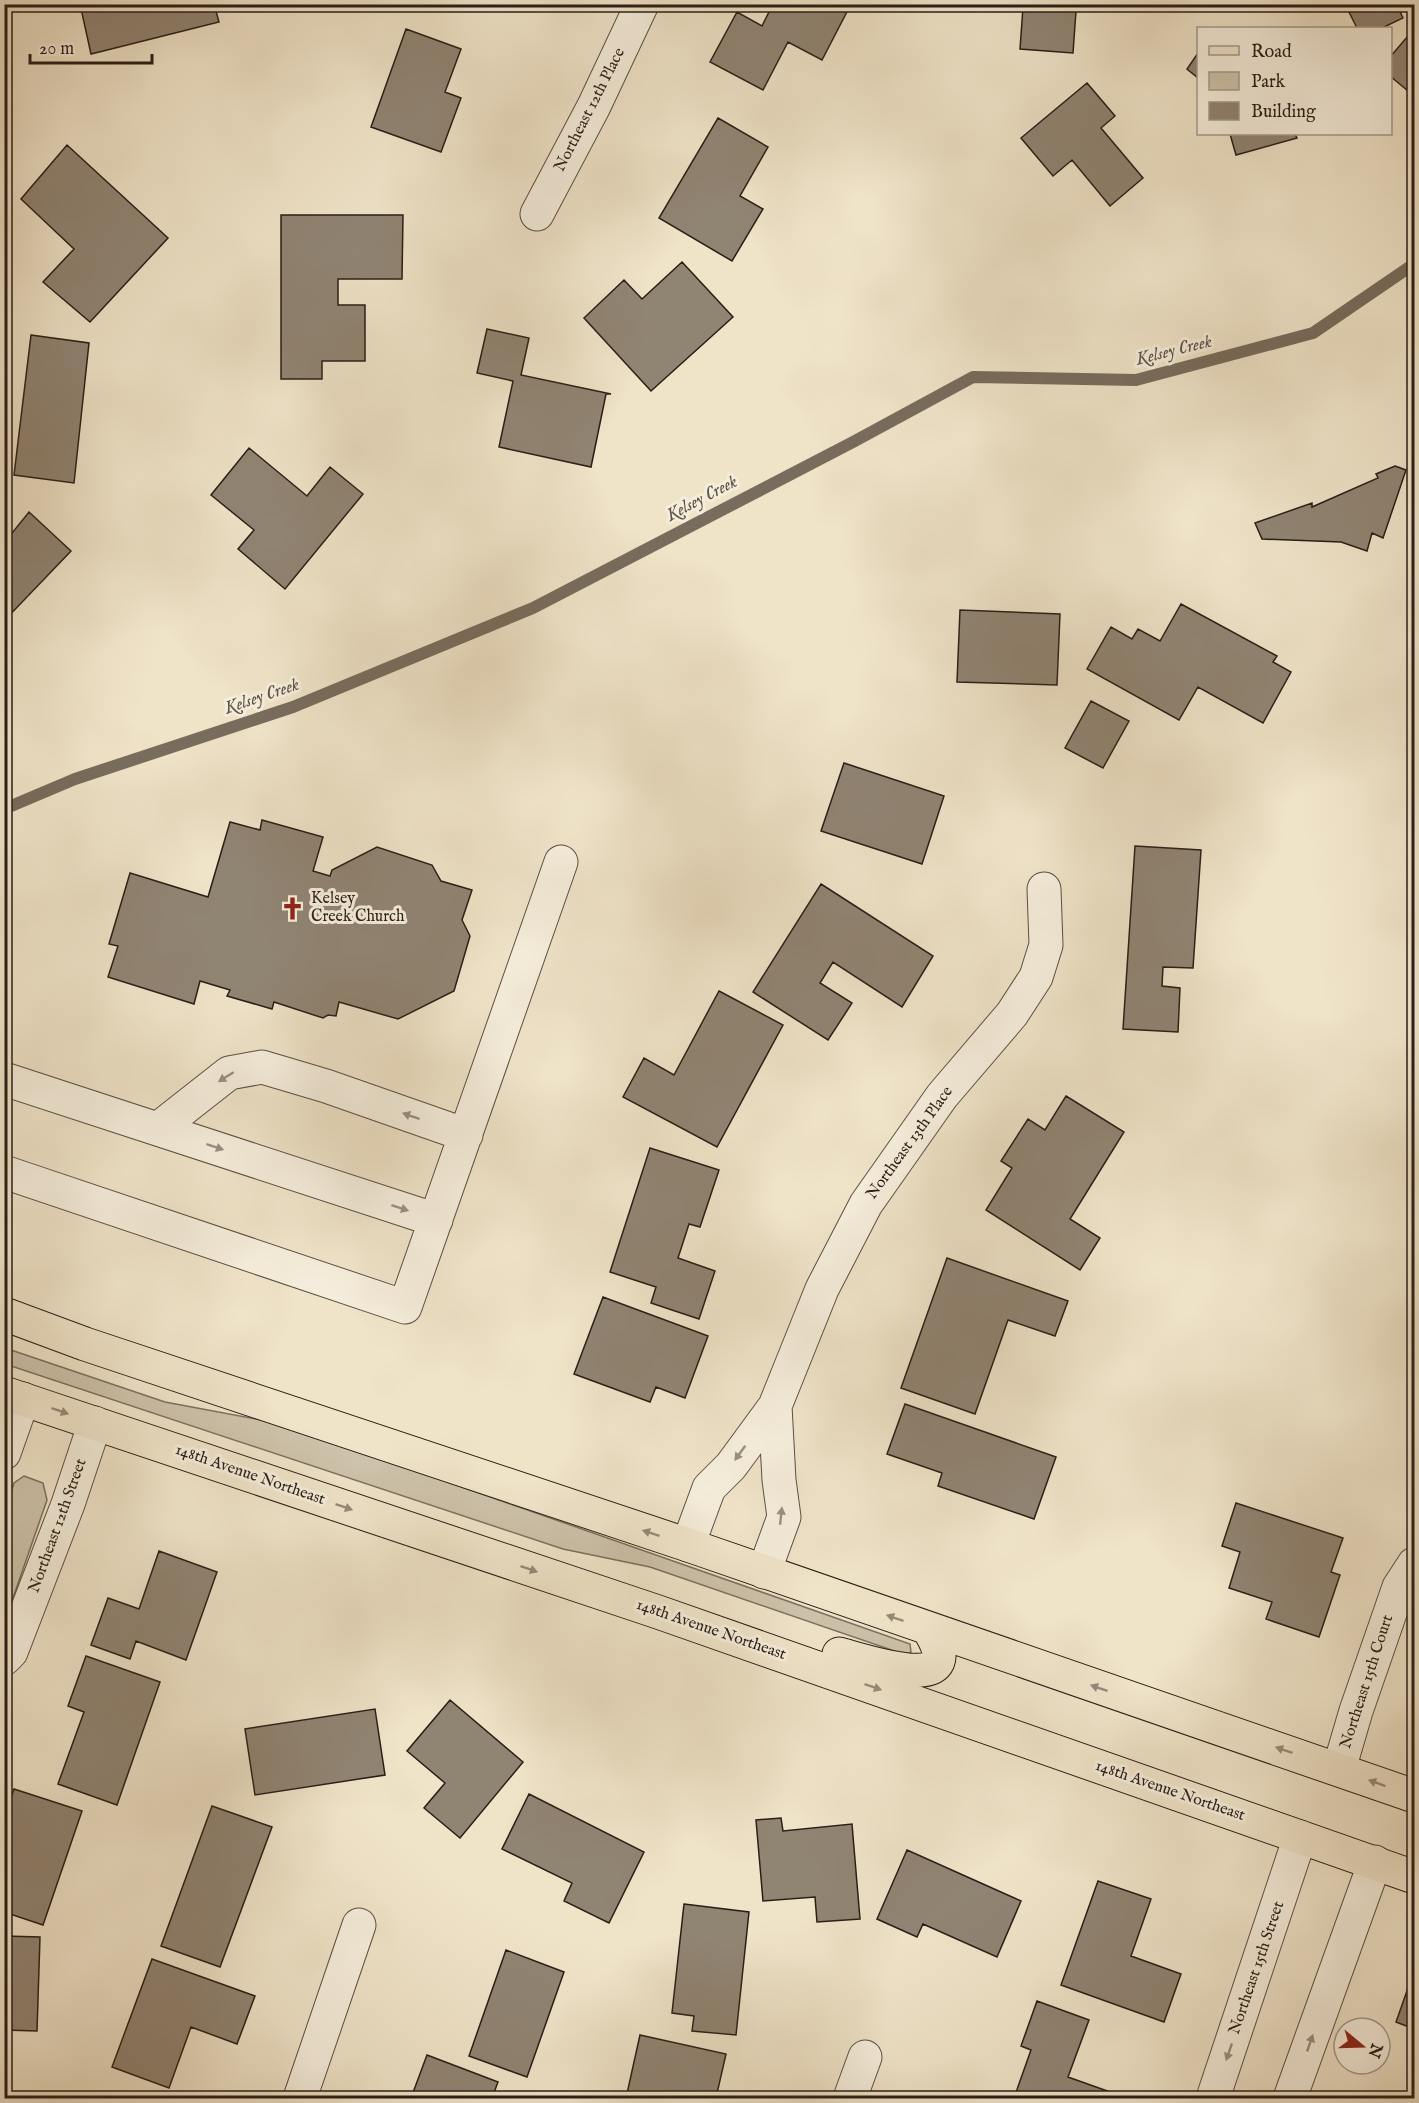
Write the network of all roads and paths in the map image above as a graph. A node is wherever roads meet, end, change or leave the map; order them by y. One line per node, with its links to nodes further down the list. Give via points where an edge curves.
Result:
1 (642, 4): 2 (street, Northeast 12th Place)
2 (537, 214)
3 (561, 862): 7 (street)
4 (1044, 889): 14 (street, Northeast 13th Place, via 1046,945 1036,977 1012,1014 942,1096 866,1204 822,1289)
5 (4, 1079): 6 (street)
6 (159, 1128): 7 (street, one-way to 6, via 262,1067 229,1072); 9 (street, one-way to 9)
7 (466, 1135): 9 (street)
8 (4, 1172): 9 (street, via 405,1307)
9 (436, 1221)
10 (4, 1314): 12 (main road)
11 (4, 1330): 12 (main road)
12 (85, 1344): 17 (main road, one-way to 12)
13 (14, 1396): 15 (main road, 148th Avenue Northeast, one-way to 15); 16 (street)
14 (775, 1406): 17 (street, Northeast 13th Place, one-way to 17, via 731,1466 709,1488); 19 (street, Northeast 13th Place, one-way to 14, via 784,1517)
15 (95, 1423): 21 (main road, 148th Avenue Northeast, one-way to 21); 22 (street, Northeast 12th Street, via 11,1652)
16 (4, 1453)
17 (688, 1545): 19 (main road)
18 (1414, 1564): 23 (street, Northeast 15th Court, via 1399,1587)
19 (764, 1572): 20 (main road, one-way to 19)
20 (929, 1630): 21 (main road, via 938,1645 938,1661 911,1672 819,1650); 23 (main road, one-way to 20)
21 (730, 1637): 25 (main road, 148th Avenue Northeast, one-way to 25)
22 (4, 1659)
23 (1339, 1769): 24 (main road, one-way to 23)
24 (1414, 1796)
25 (1300, 1837): 26 (main road, 148th Avenue Northeast); 32 (street, Northeast 15th Street, one-way to 32)
26 (1374, 1862): 27 (main road, 148th Avenue Northeast); 33 (street, one-way to 26)
27 (1414, 1876)
28 (359, 1925): 30 (street)
29 (865, 2057): 31 (street)
30 (300, 2098)
31 (850, 2098)
32 (1213, 2098)
33 (1290, 2098)

